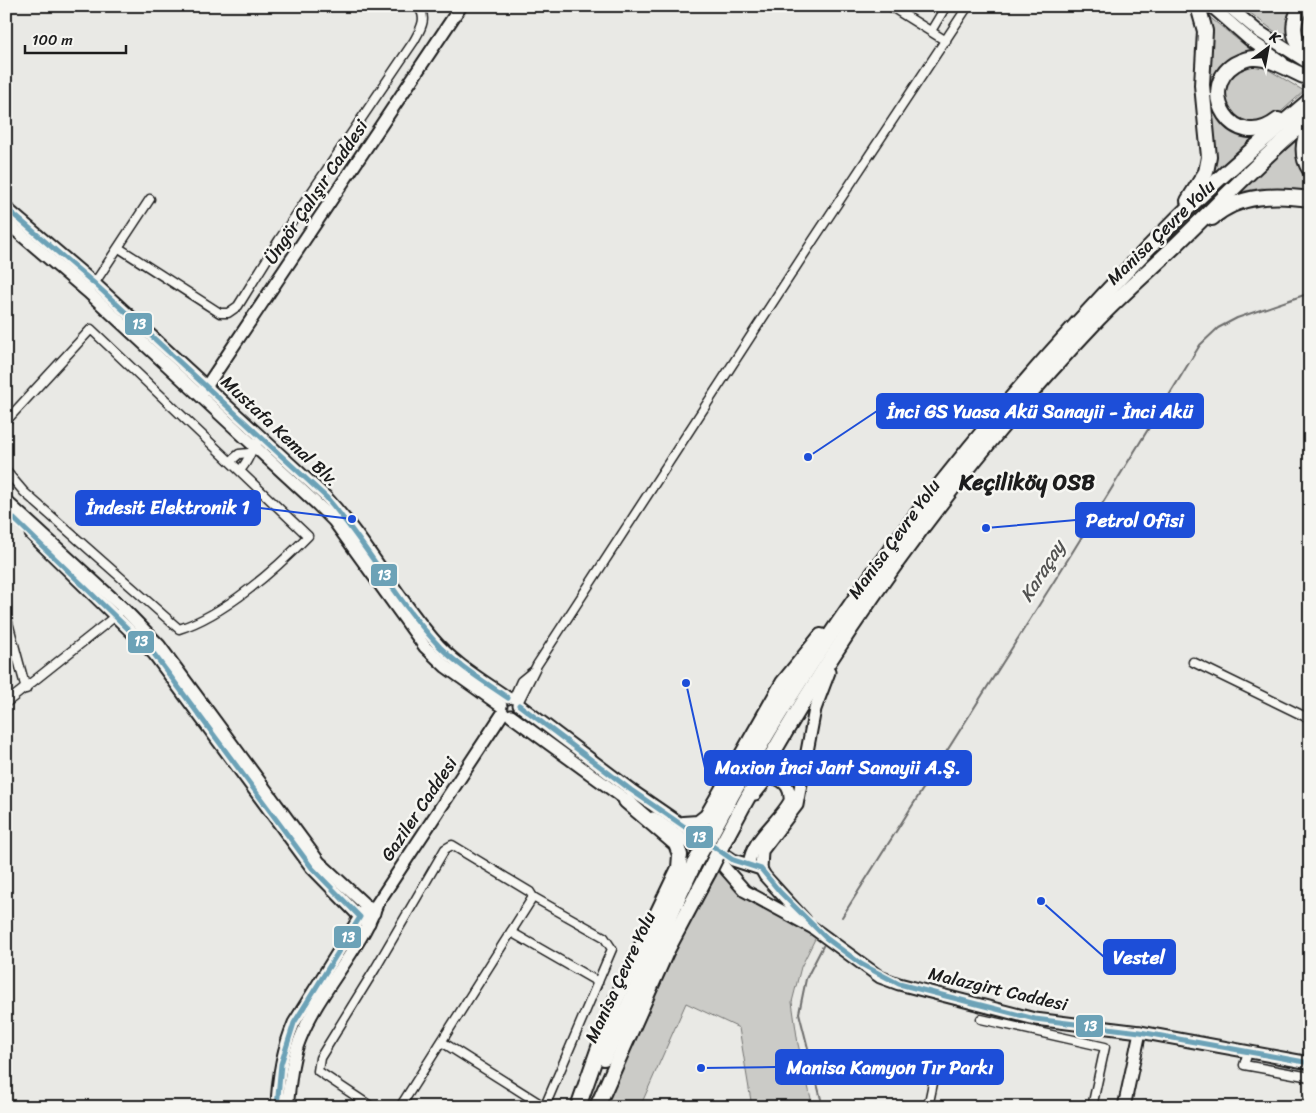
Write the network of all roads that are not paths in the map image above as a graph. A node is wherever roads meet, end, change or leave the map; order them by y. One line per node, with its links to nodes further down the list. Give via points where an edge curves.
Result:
1 (417, 6): 23 (street, via 424,17 414,41 238,306 228,313 220,313)
2 (461, 6): 25 (street, Üngör Çalışır Caddesi)
3 (890, 6): 10 (street)
4 (946, 6): 10 (street)
5 (968, 6): 11 (street)
6 (1198, 6): 21 (highway, via 1206,31 1202,85 1209,157 1197,190)
7 (1211, 6): 12 (street, via 1250,40)
8 (1228, 6): 12 (street)
9 (1302, 6): 12 (highway, via 1293,30)
10 (931, 31): 11 (street)
11 (946, 40): 40 (street)
12 (1308, 68): 13 (highway, via 1254,58 1242,60 1223,75 1218,95 1226,118 1236,126 1255,131 1270,127 1299,104)
13 (1310, 100): 21 (highway, Manisa Çevre Yolu)
14 (1310, 117): 22 (highway, Manisa Çevre Yolu, via 1263,158)
15 (1310, 127): 16 (highway, via 1303,150)
16 (1310, 170)
17 (1310, 198): 22 (highway, via 1282,195 1238,202)
18 (150, 200): 23 (street)
19 (6, 208): 24 (street, Mustafa Kemal Blv.)
20 (6, 222): 24 (street, Mustafa Kemal Blv.)
21 (1165, 230): 33 (highway, Manisa Çevre Yolu, via 1031,374 944,479)
22 (1177, 243): 34 (highway, Manisa Çevre Yolu, via 1100,318 1041,382 909,544)
23 (119, 248): 24 (street)
24 (91, 288): 25 (street, Mustafa Kemal Blv.)
25 (203, 391): 27 (street, Mustafa Kemal Blv.)
26 (6, 421): 28 (street, via 91,329)
27 (255, 446): 28 (street); 29 (street, via 247,464); 40 (street, Mustafa Kemal Blv., via 334,521 425,647 446,667)
28 (231, 461): 29 (street)
29 (240, 470): 30 (street, via 308,536 226,607 179,629 24,492)
30 (6, 471)
31 (6, 501): 35 (street)
32 (6, 511): 35 (street)
33 (855, 598): 43 (highway, via 783,683 707,816 698,823); 67 (highway, Manisa Çevre Yolu, bridge, via 779,714 694,864)
34 (865, 611): 44 (highway, Manisa Çevre Yolu, via 804,700); 46 (street, via 823,685 815,709 797,805 762,850)
35 (120, 612): 38 (street); 50 (street, via 159,645 319,862)
36 (6, 615): 38 (street)
37 (1192, 662): 41 (street)
38 (26, 689): 39 (street)
39 (6, 703)
40 (510, 707): 42 (street); 43 (street); 50 (street, Gaziler Caddesi)
41 (1310, 719)
42 (626, 801): 47 (street, via 691,842); 67 (highway, via 676,844 680,855 678,868 615,1002)
43 (683, 824): 45 (street, via 733,860)
44 (730, 830): 45 (street, via 767,779 775,778 787,785 790,800 760,839); 68 (highway, Manisa Çevre Yolu, bridge, via 666,952)
45 (749, 865): 46 (street); 47 (street, via 742,869)
46 (763, 873): 48 (street, via 762,888); 51 (street)
47 (738, 881): 48 (street, via 742,889)
48 (750, 893): 51 (street)
49 (533, 896): 52 (street); 53 (street, via 604,937 612,949); 65 (street, via 467,853 452,845 445,849 320,1058 318,1071)
50 (369, 913): 63 (street, Gaziler Caddesi, via 294,1024 282,1057); 64 (street, Gaziler Caddesi, via 300,1039 294,1057)
51 (813, 928): 55 (street, Malazgirt Caddesi, via 880,977 899,984 1035,1019)
52 (511, 932): 53 (street); 56 (street)
53 (598, 982): 62 (street)
54 (981, 1018): 70 (street, via 1105,1047)
55 (1140, 1032): 57 (street, Malazgirt Caddesi); 71 (street)
56 (442, 1042): 62 (street); 66 (street)
57 (1248, 1052): 59 (street, Malazgirt Caddesi); 60 (street, via 1244,1065)
58 (937, 1064): 69 (street)
59 (1310, 1064)
60 (1310, 1077)
61 (1310, 1098): 72 (street)
62 (545, 1106)
63 (277, 1107)
64 (287, 1107)
65 (372, 1107)
66 (400, 1107)
67 (580, 1107)
68 (597, 1107)
69 (928, 1107)
70 (1092, 1107)
71 (1124, 1107)
72 (1308, 1107)

